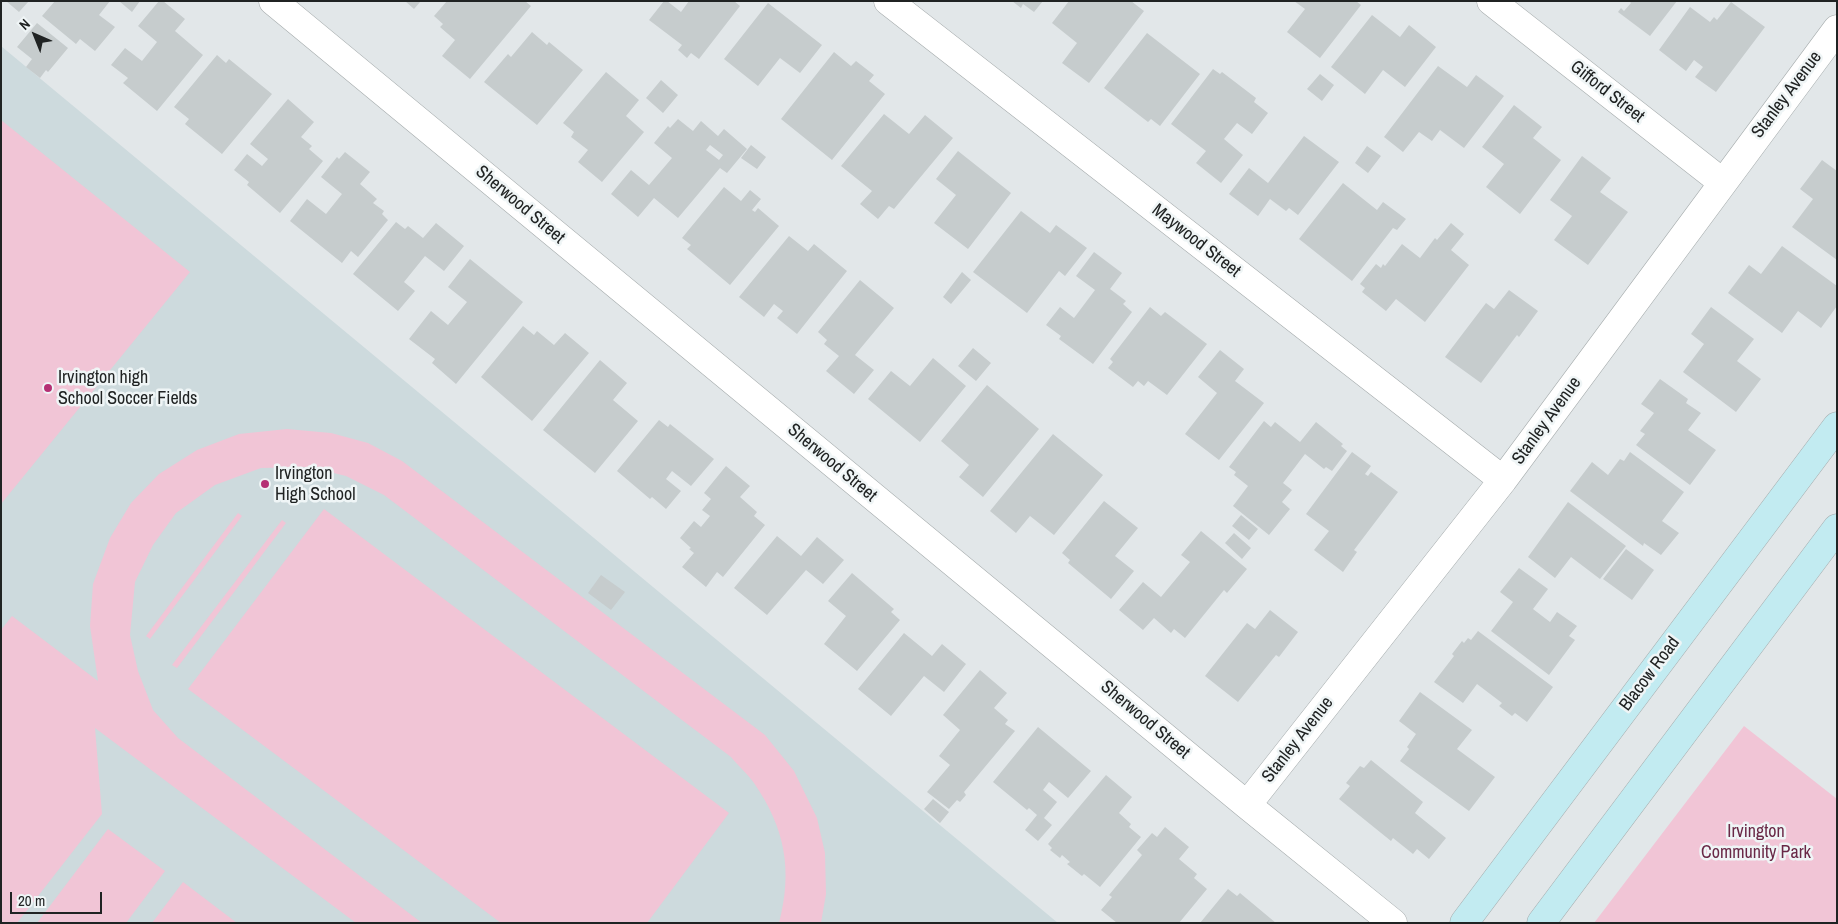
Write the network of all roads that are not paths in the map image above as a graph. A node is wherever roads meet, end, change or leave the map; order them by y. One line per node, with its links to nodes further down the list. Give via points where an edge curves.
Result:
1 (273, 1): 9 (street, Sherwood Street)
2 (888, 1): 7 (street, Maywood Street)
3 (1491, 1): 5 (street, Gifford Street)
4 (1837, 29): 5 (street, Stanley Avenue)
5 (1722, 182): 7 (street, Stanley Avenue)
6 (1837, 426): 11 (main road, Blacow Road)
7 (1503, 480): 9 (street, Stanley Avenue)
8 (1837, 528): 12 (main road)
9 (1247, 805): 10 (street, Sherwood Street)
10 (1393, 923)
11 (1464, 923)
12 (1541, 923)

